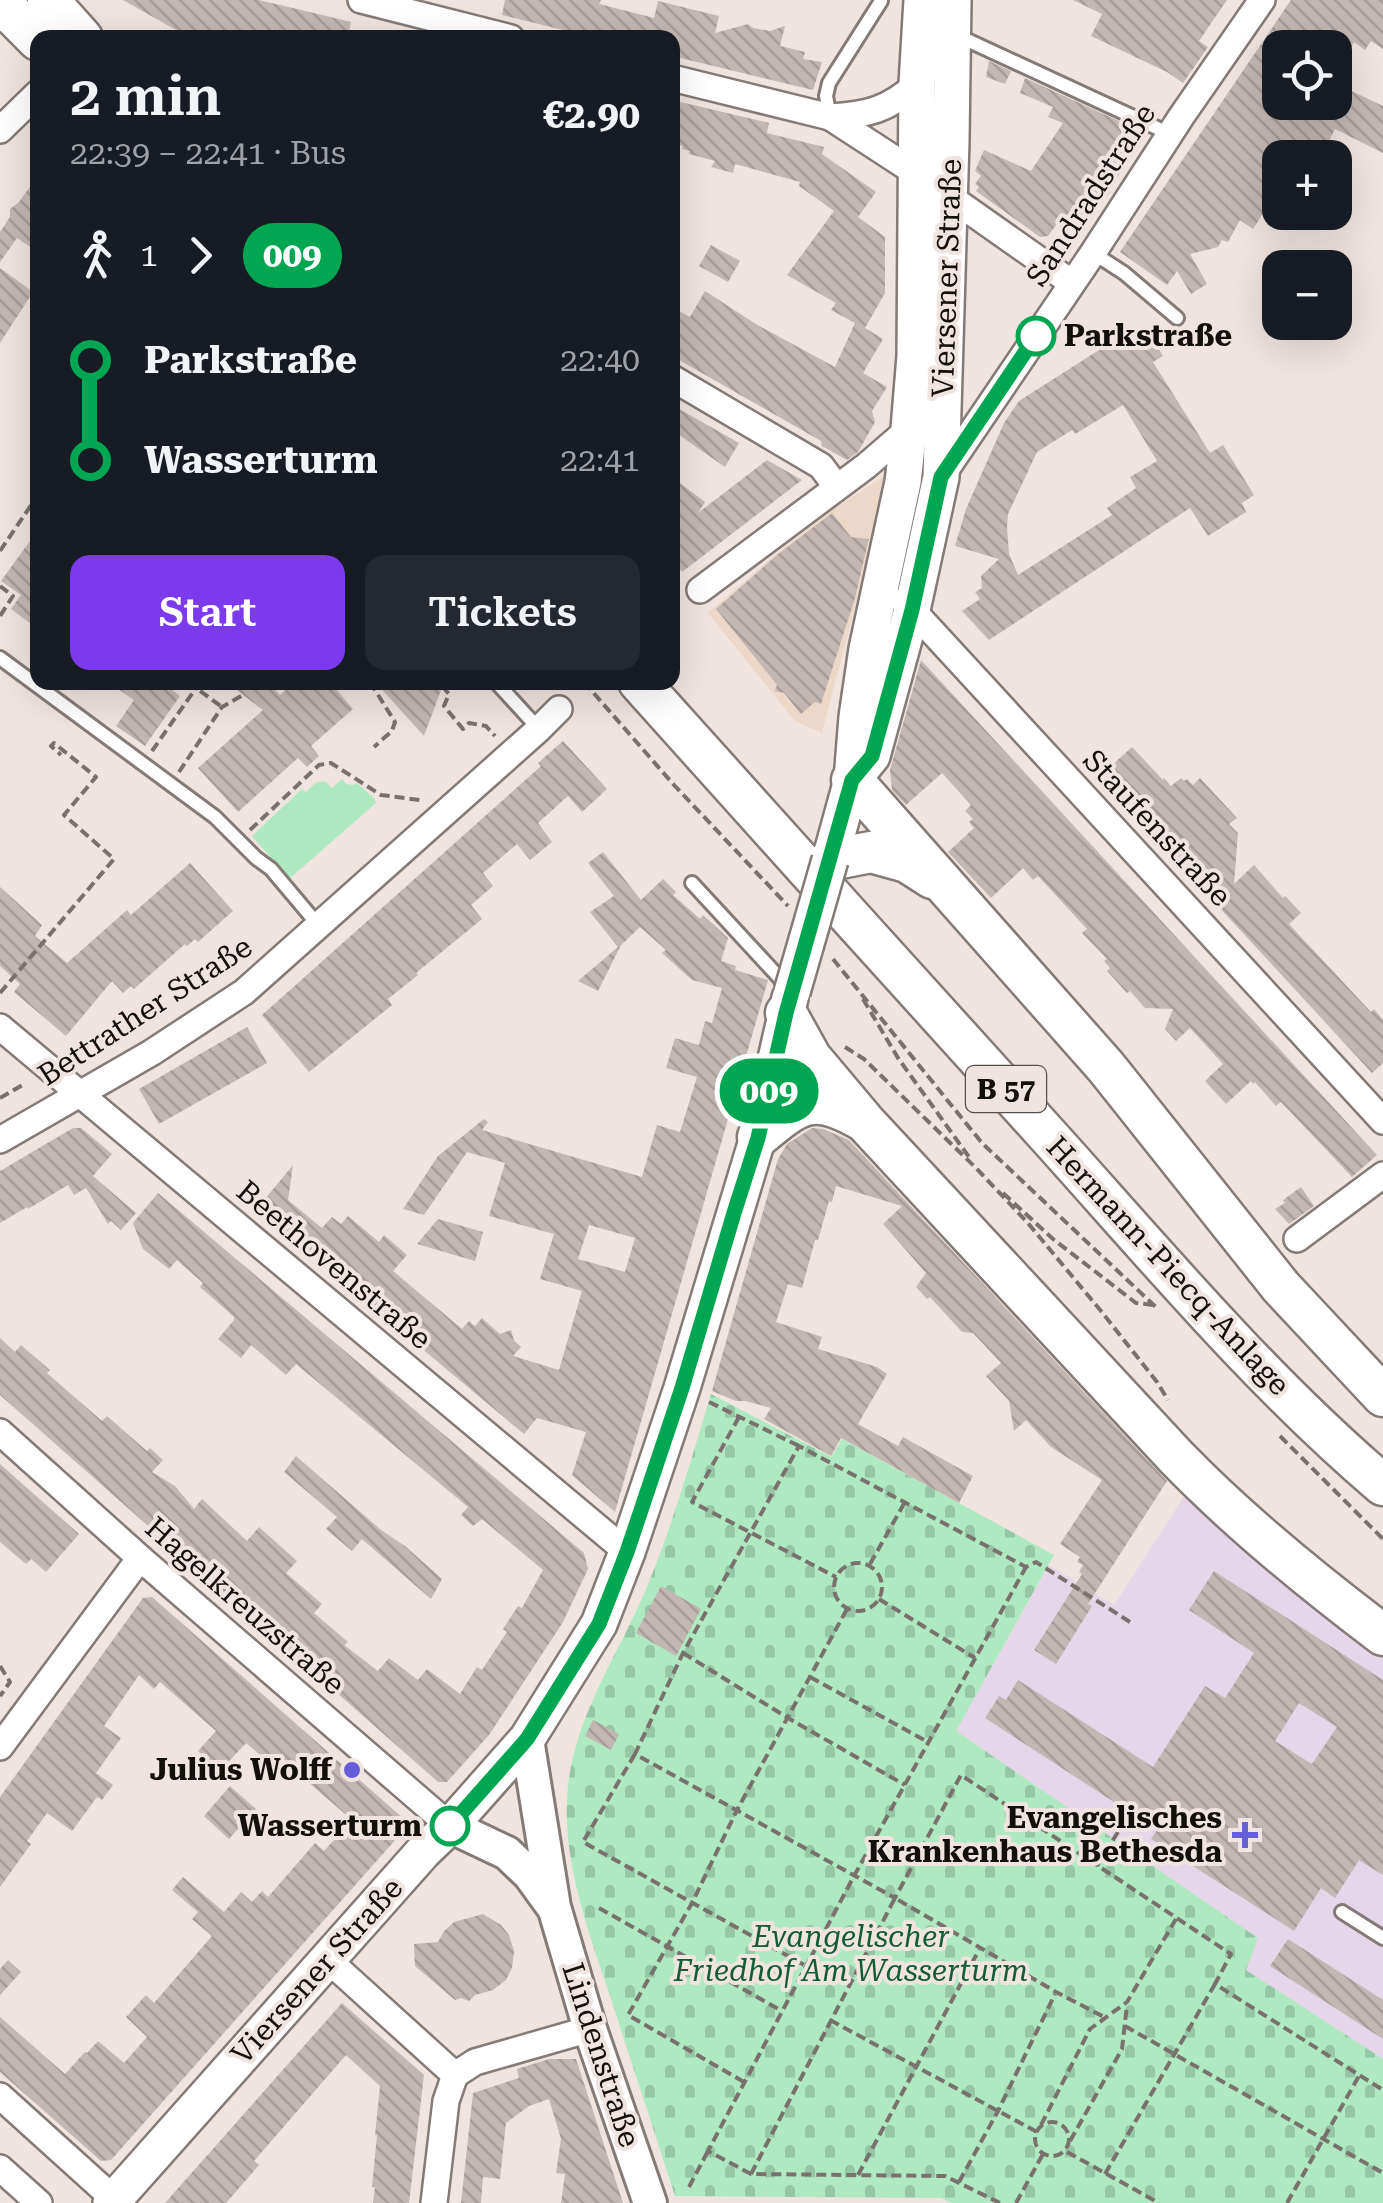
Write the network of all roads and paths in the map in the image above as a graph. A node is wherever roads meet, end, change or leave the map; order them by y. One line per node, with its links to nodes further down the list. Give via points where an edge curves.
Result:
1 (48, 0): 9 (main road)
2 (361, 0): 7 (street)
3 (922, 0): 13 (main road, Viersener Straße)
4 (1262, 0): 17 (street, Sandradstraße)
5 (881, 1): 15 (lane, via 829,83)
6 (0, 2): 11 (main road)
7 (397, 4): 10 (street)
8 (953, 17): 17 (lane); 19 (main road, Viersener Straße)
9 (75, 30)
10 (484, 30)
11 (30, 32)
12 (680, 80): 15 (street)
13 (917, 84): 15 (street, via 874,112); 18 (main road, Viersener Straße)
14 (30, 99): 16 (street)
15 (830, 117): 18 (street)
16 (1, 122)
17 (1170, 134): 20 (street, Sandradstraße)
18 (916, 173): 19 (street); 24 (main road, Viersener Straße)
19 (950, 196): 21 (street); 25 (main road, Viersener Straße)
20 (1093, 253): 21 (street, Sandradstraße); 22 (lane)
21 (1072, 284): 25 (street, Sandradstraße)
22 (1177, 318)
23 (680, 383): 26 (street, via 822,466)
24 (909, 429): 26 (street); 29 (main road, Viersener Straße)
25 (941, 477): 32 (main road, Viersener Straße)
26 (836, 486): 31 (street)
27 (30, 507): 28 (path)
28 (0, 551)
29 (883, 579): 32 (street, Staufenstraße); 53 (main road, Viersener Straße, via 867,649)
30 (0, 586): 33 (path, via 14,596)
31 (700, 590)
32 (912, 610): 53 (main road, Viersener Straße, via 872,756); 71 (street, Staufenstraße)
33 (0, 616)
34 (0, 658): 35 (lane)
35 (30, 680)
36 (44, 690): 52 (lane)
37 (195, 690): 52 (path)
38 (199, 690): 46 (path)
39 (375, 690): 49 (path, via 395,722)
40 (446, 690): 50 (path, via 444,706 463,729 486,726)
41 (503, 690): 48 (lane)
42 (591, 690): 60 (path)
43 (646, 690): 88 (main road, Hermann-Piecq-Anlage / B 57, via 1190,1293)
44 (671, 690): 87 (main road, Hermann-Piecq-Anlage / B 57, via 1272,1352)
45 (243, 695): 46 (path)
46 (222, 707): 54 (path)
47 (558, 709): 48 (street, Bettrather Straße)
48 (539, 730): 50 (street, Bettrather Straße)
49 (374, 748)
50 (511, 754): 61 (street, Bettrather Straße)
51 (62, 755): 64 (path, via 54,743 96,777 64,815 114,859)
52 (143, 763): 54 (lane)
53 (852, 780): 57 (main road, Viersener Straße); 59 (main road)
54 (171, 784): 56 (lane)
55 (420, 800): 56 (path, via 382,795 330,763 315,764)
56 (240, 840): 61 (lane)
57 (830, 860): 59 (main road, via 871,852 907,862); 65 (main road, Viersener Straße, bridge)
58 (692, 884): 65 (lane)
59 (948, 888): 81 (main road, via 1106,1067 1280,1287)
60 (789, 906)
61 (319, 926): 69 (street, Bettrather Straße, via 244,992)
62 (833, 960): 63 (path)
63 (855, 986): 75 (path); 78 (path, via 982,1143)
64 (0, 993)
65 (789, 1002): 67 (main road); 73 (main road, Viersener Straße)
66 (0, 1027): 68 (street, Beethovenstraße)
67 (806, 1050): 72 (main road); 75 (path, via 833,1039 864,1060)
68 (49, 1069): 69 (street, Beethovenstraße); 70 (path)
69 (80, 1096): 74 (street, Bettrather Straße); 92 (street, Beethovenstraße)
70 (0, 1098)
71 (1383, 1121)
72 (864, 1122): 73 (main road, via 835,1105 808,1104); 100 (main road, via 1215,1497)
73 (758, 1138): 80 (main road, Viersener Straße)
74 (0, 1140)
75 (976, 1168): 78 (path, via 1053,1240 1136,1303); 82 (path, via 1101,1310)
76 (1383, 1175): 77 (street)
77 (1297, 1238)
78 (1155, 1306): 79 (path)
79 (1167, 1318)
80 (682, 1388): 83 (path); 92 (main road, Viersener Straße)
81 (1383, 1396)
82 (1171, 1405)
83 (739, 1417): 86 (path); 90 (path, via 692,1502)
84 (1271, 1427): 91 (path)
85 (0, 1432): 93 (street, Hagelkreuzstraße)
86 (799, 1446): 89 (path); 90 (path)
87 (1383, 1456)
88 (1383, 1485)
89 (904, 1502): 94 (path); 95 (path)
90 (750, 1532): 96 (path); 101 (path)
91 (1383, 1539)
92 (627, 1552): 107 (main road, Viersener Straße, via 599,1624)
93 (140, 1558): 109 (street); 113 (street, Hagelkreuzstraße)
94 (869, 1566): 96 (path, via 849,1564); 97 (path, via 882,1580)
95 (1026, 1567): 99 (path, via 1036,1562); 102 (path)
96 (836, 1577): 98 (path, via 836,1598)
97 (879, 1599): 98 (path, via 863,1611); 102 (path)
98 (847, 1609): 104 (path)
99 (1130, 1622)
100 (1383, 1635)
101 (683, 1653): 106 (path); 110 (path)
102 (976, 1658): 108 (path)
103 (0, 1666): 105 (path, via 10,1682)
104 (810, 1677): 106 (path); 108 (path)
105 (0, 1696)
106 (788, 1718): 111 (path); 112 (path)
107 (527, 1739): 113 (main road, Viersener Straße); 119 (street, Lindenstraße)
108 (928, 1742): 111 (path)
109 (0, 1747)
110 (635, 1754): 112 (path); 118 (path, via 583,1842)
111 (905, 1785): 116 (path)
112 (737, 1810): 116 (path); 118 (path)
113 (450, 1826): 119 (street, Lindenstraße, via 507,1853); 126 (main road, Viersener Straße)
114 (1122, 1827): 115 (path)
115 (1097, 1866): 117 (path, via 962,1775); 122 (path)
116 (854, 1876): 117 (path); 127 (path)
117 (896, 1898): 125 (path); 133 (path)
118 (692, 1903): 124 (path); 127 (path)
119 (554, 1907): 135 (street, Lindenstraße)
120 (599, 1908): 124 (path)
121 (1342, 1912): 123 (lane)
122 (1176, 1919): 128 (path, via 1230,1954); 130 (path)
123 (1383, 1938)
124 (667, 1946): 131 (path); 140 (path, via 628,2015)
125 (979, 1949): 129 (path); 137 (path)
126 (327, 1959): 138 (street); 158 (main road, Viersener Straße)
127 (806, 1966): 131 (path)
128 (1214, 1984): 136 (path); 139 (path)
129 (1056, 1992): 132 (path); 143 (path)
130 (1127, 2002): 132 (path); 134 (path)
131 (782, 2011): 140 (path)
132 (1106, 2018): 144 (path, via 1090,2029)
133 (830, 2020): 137 (path); 153 (path)
134 (1125, 2026): 136 (path); 147 (path, via 1122,2048)
135 (590, 2029): 138 (street, via 475,2062); 161 (street, Lindenstraße)
136 (1174, 2054): 146 (path); 154 (path)
137 (918, 2067): 143 (path); 155 (path)
138 (455, 2075): 160 (street)
139 (1359, 2076): 141 (path); 146 (path)
140 (744, 2082): 149 (path)
141 (1383, 2090)
142 (0, 2096): 158 (street)
143 (998, 2111): 145 (path); 156 (path)
144 (1042, 2125): 145 (path); 147 (path, via 1058,2122)
145 (1036, 2132): 150 (path)
146 (1324, 2139): 152 (path); 165 (path)
147 (1070, 2140): 148 (path)
148 (1065, 2151): 150 (path); 154 (path)
149 (708, 2152): 153 (path); 157 (path)
150 (1043, 2154): 163 (path)
151 (0, 2168): 159 (street)
152 (1383, 2173)
153 (750, 2174): 155 (path)
154 (1105, 2174): 164 (path)
155 (858, 2175): 156 (path)
156 (960, 2182): 162 (path)
157 (690, 2187)
158 (113, 2201)
159 (39, 2203)
160 (434, 2203)
161 (650, 2203)
162 (1000, 2203)
163 (1016, 2203)
164 (1159, 2203)
165 (1287, 2203)

